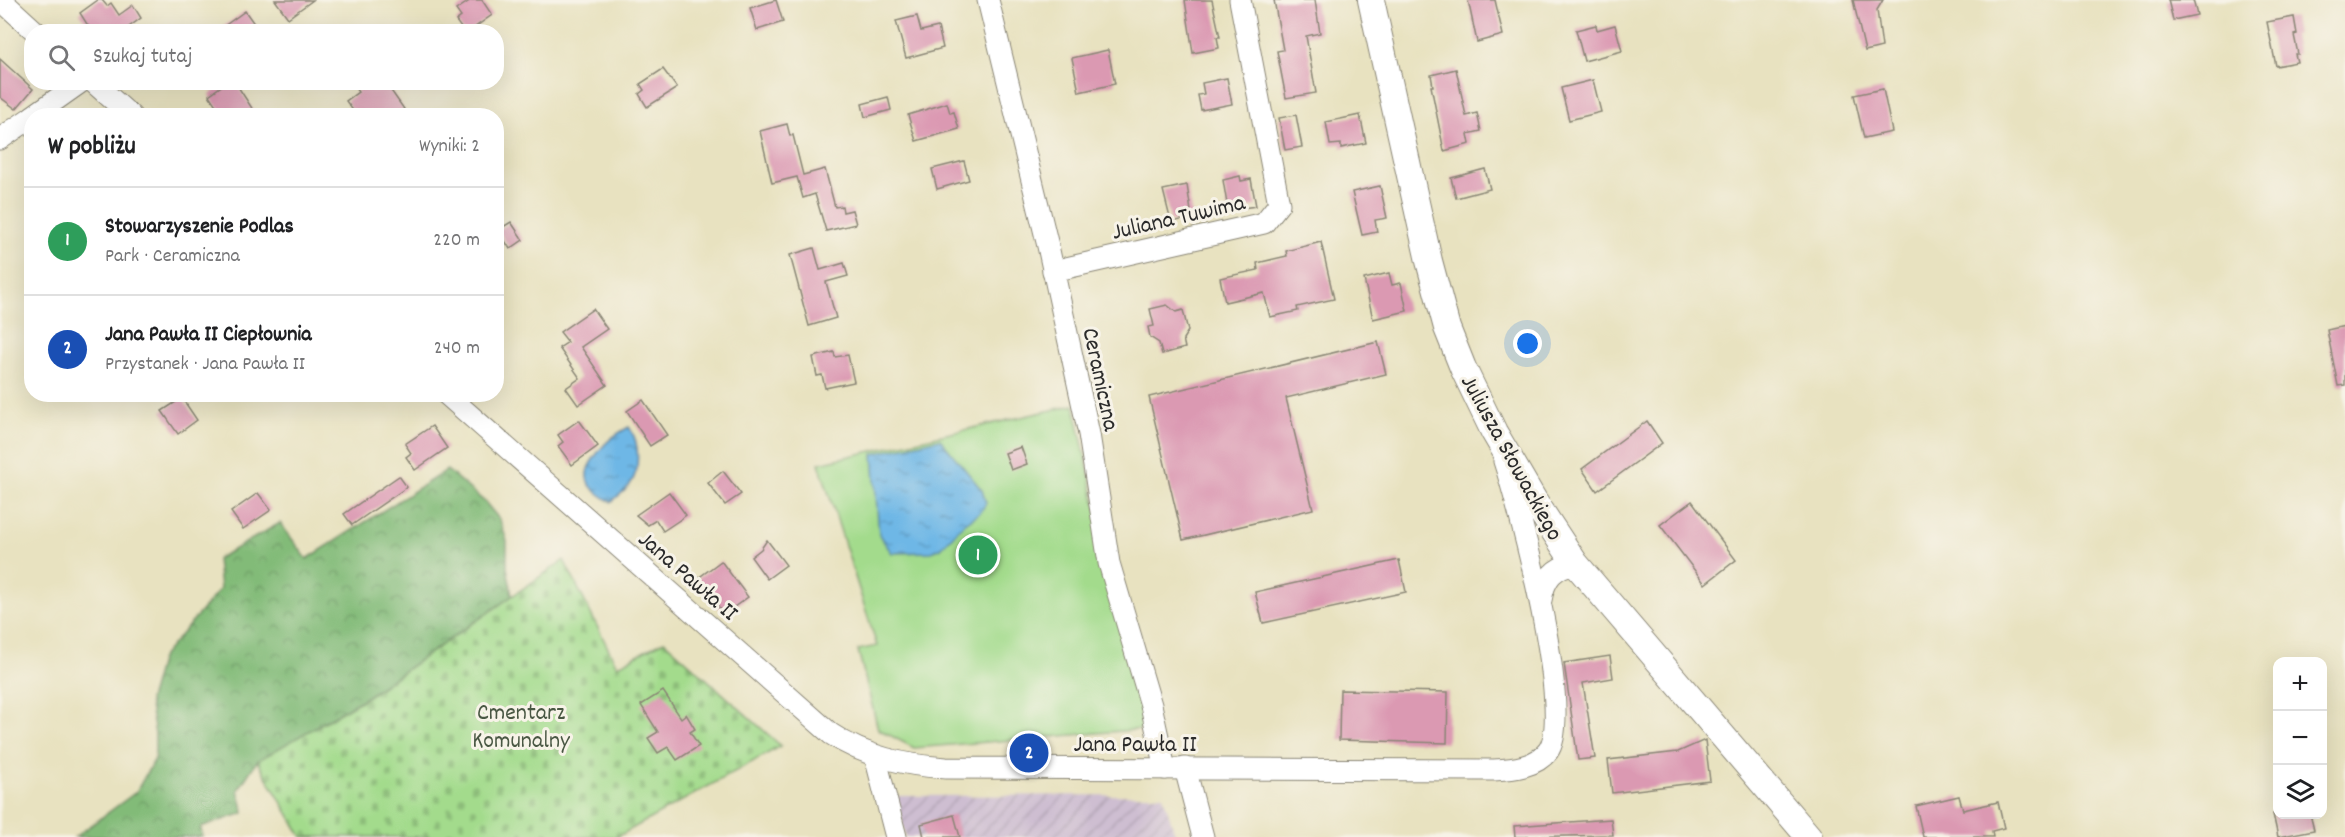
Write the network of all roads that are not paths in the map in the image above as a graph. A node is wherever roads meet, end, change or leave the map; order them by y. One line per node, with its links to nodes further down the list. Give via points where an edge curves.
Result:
1 (1, 0): 5 (street)
2 (988, 0): 12 (street, Ceramiczna)
3 (1240, 0): 12 (street, Juliana Tuwima, via 1279,204 1264,223)
4 (1371, 0): 14 (street, Juliusza Słowackiego, via 1444,317 1459,360)
5 (27, 24)
6 (69, 90): 8 (street)
7 (102, 90): 9 (street)
8 (44, 108)
9 (122, 108)
10 (24, 122): 11 (street)
11 (0, 139)
12 (1053, 271): 18 (street, Ceramiczna, via 1089,434 1109,563 1151,705)
13 (455, 402): 17 (street, Jana Pawła II, via 831,734)
14 (1494, 432): 15 (street, Juliusza Słowackiego); 16 (street, Jana Pawła II)
15 (1575, 563): 16 (street, Jana Pawła II, via 1550,574); 21 (street, Juliusza Słowackiego)
16 (1541, 600): 18 (street, Jana Pawła II, via 1556,732 1548,751 1526,766 1494,770)
17 (875, 756): 18 (street, Jana Pawła II, via 946,768); 19 (street)
18 (1175, 768): 20 (street, Ceramiczna)
19 (896, 837)
20 (1203, 837)
21 (1809, 837)

